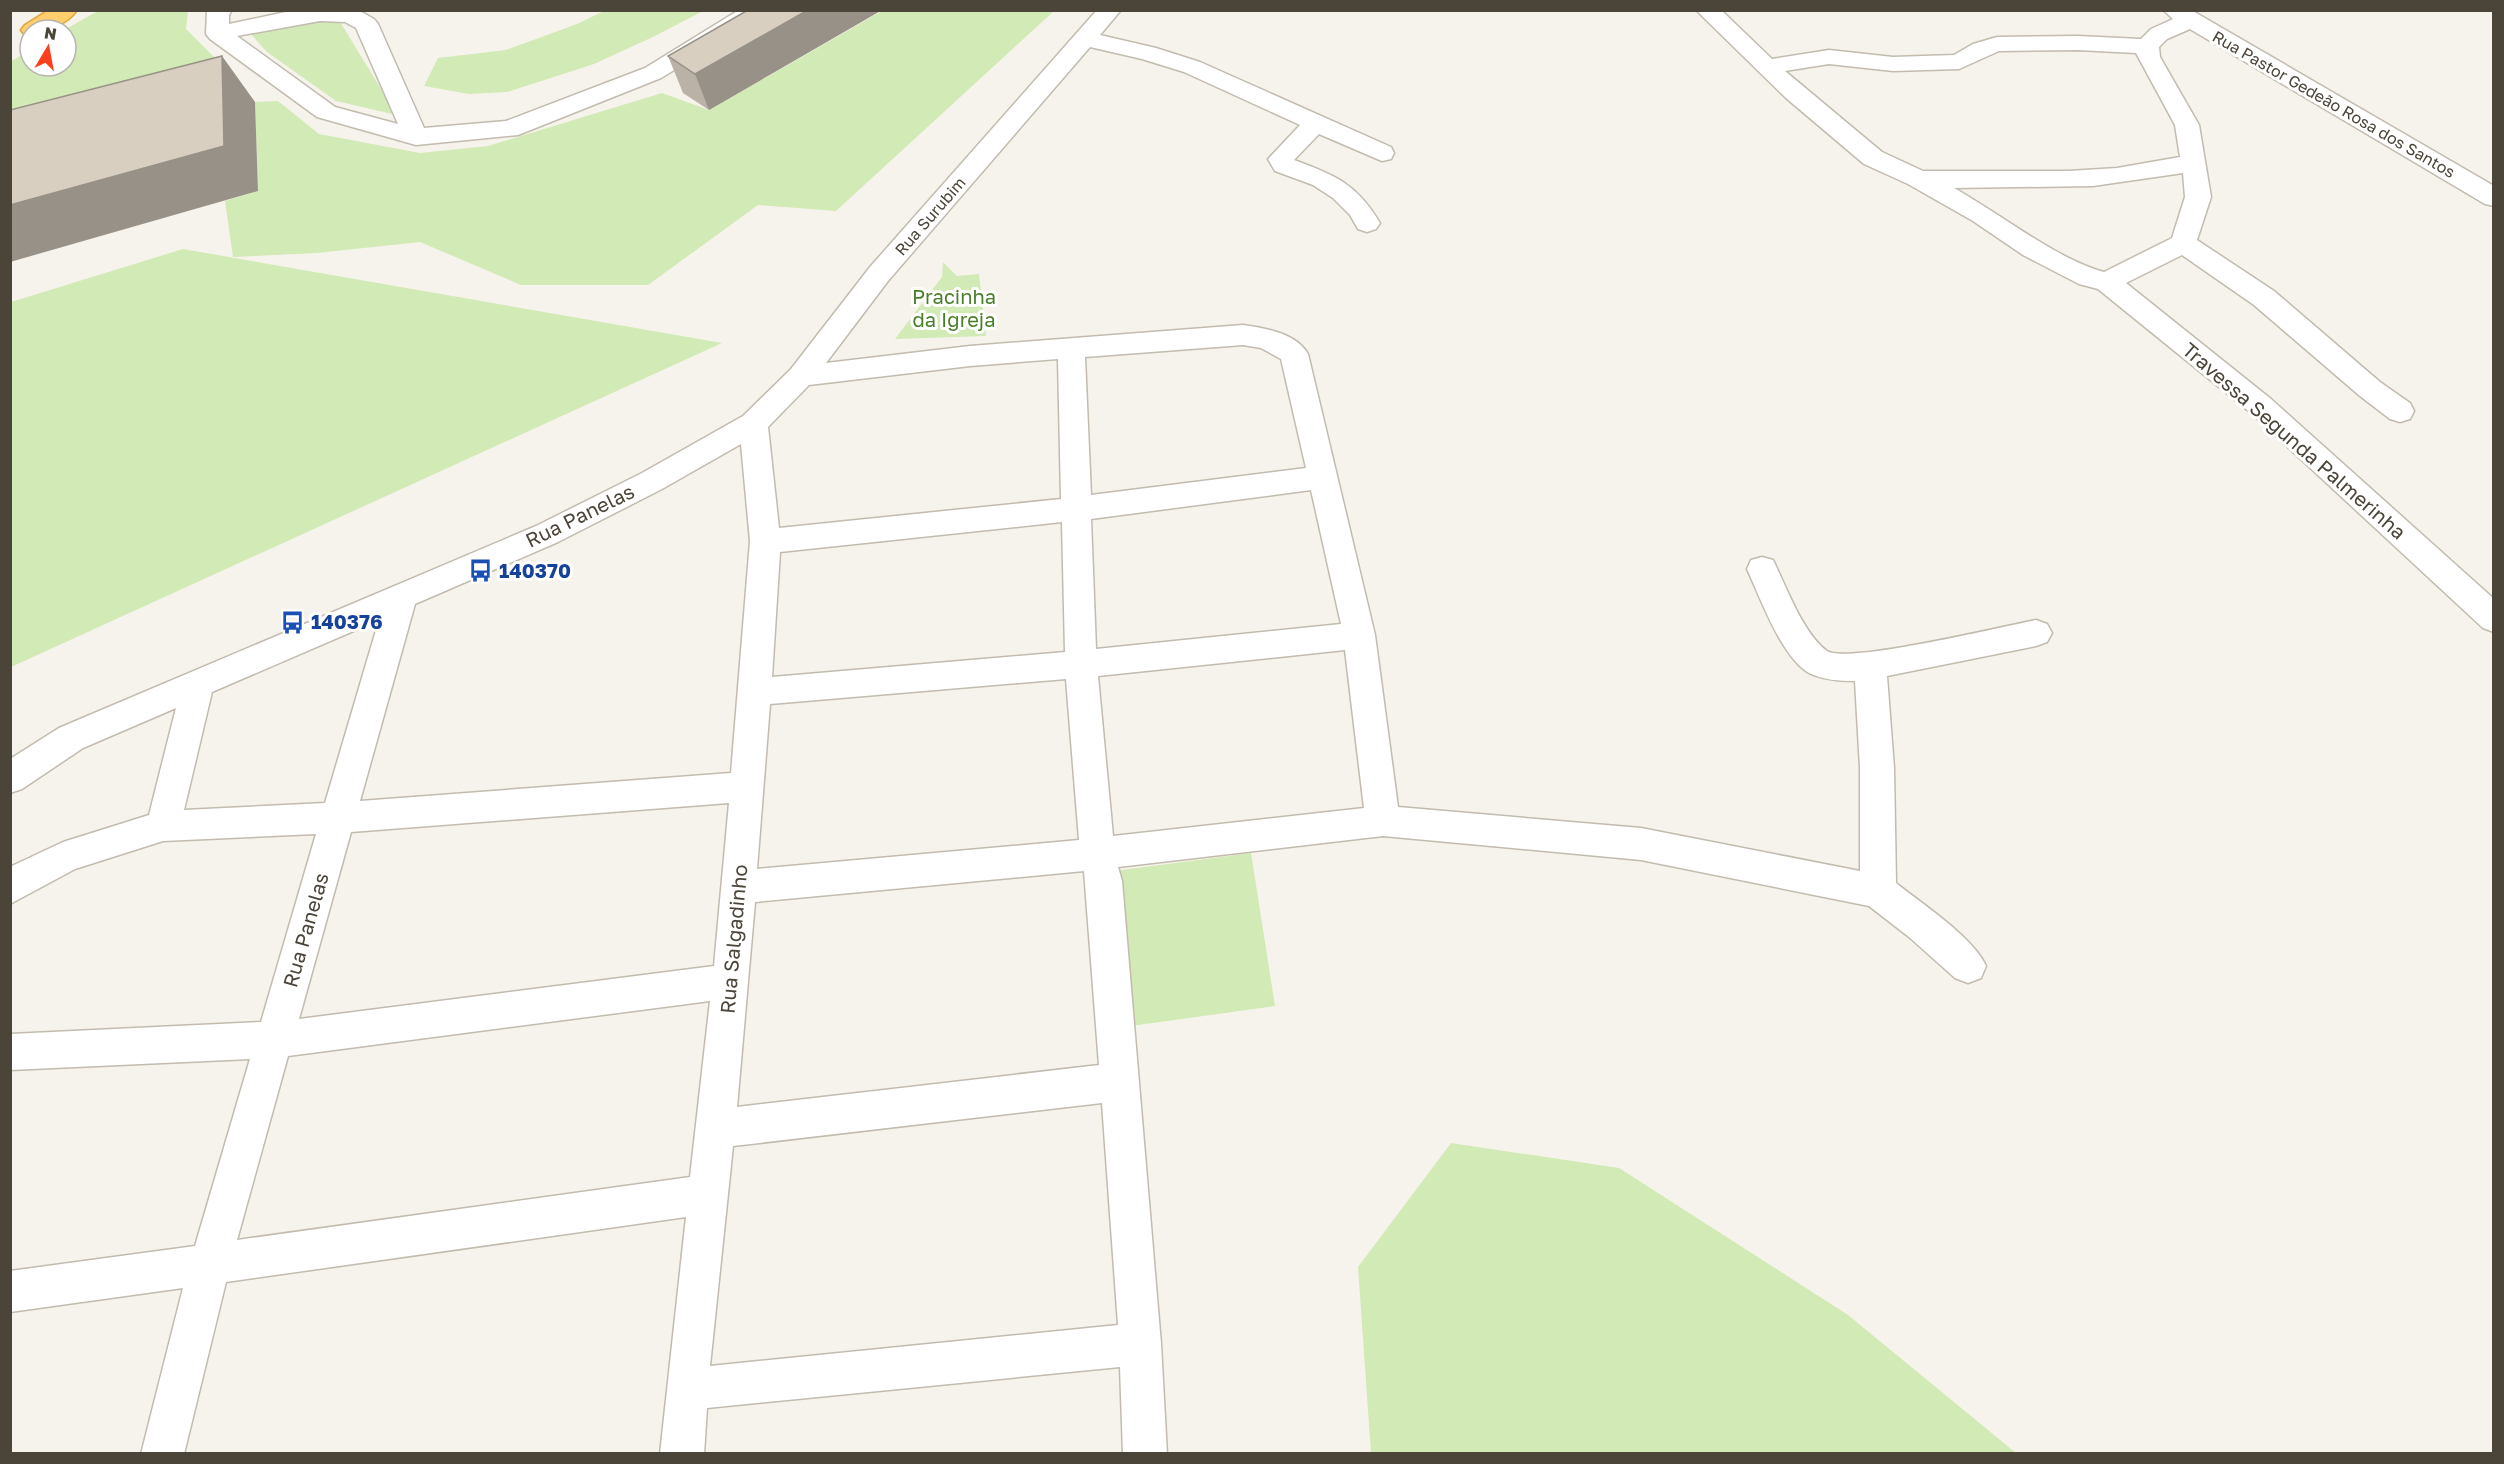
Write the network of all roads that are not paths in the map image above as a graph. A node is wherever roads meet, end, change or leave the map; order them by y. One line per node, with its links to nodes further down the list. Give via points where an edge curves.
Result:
1 (66, 10): 7 (highway)
2 (221, 10): 8 (street)
3 (756, 10): 13 (street, via 653,73 509,129)
4 (1110, 10): 9 (street, Rua Surubim)
5 (1707, 10): 11 (street)
6 (2182, 15): 10 (street); 17 (street, Rua Pastor Gedeão Rosa dos Santos)
7 (53, 18)
8 (218, 34): 13 (street, via 326,112); 13 (street, via 317,15 350,15 366,24)
9 (1084, 39): 12 (street, via 1192,67); 22 (street, Rua Surubim, via 879,274)
10 (2148, 46): 11 (street, via 1997,44 1959,62 1893,64 1828,57); 15 (street, via 2151,63 2187,125)
11 (1766, 66): 16 (street, via 1874,158)
12 (1316, 123): 14 (street); 18 (street, via 1280,159 1284,165 1331,183 1358,205)
13 (416, 137)
14 (1382, 153)
15 (2194, 163): 16 (street, via 2120,176 2061,180); 19 (street, via 2198,197)
16 (1917, 178): 20 (street, via 2032,249 2088,277)
17 (2493, 198)
18 (1367, 223)
19 (2182, 243): 20 (street); 23 (street, via 2264,298)
20 (2107, 282): 30 (street, Travessa Segunda Palmerinha, via 2260,406)
21 (1071, 347): 22 (street); 25 (street, via 1243,335 1283,345 1294,354); 26 (street)
22 (801, 376): 24 (street, Rua Surubim)
23 (2400, 411)
24 (753, 424): 27 (street, Rua Salgadinho); 29 (street, Rua Panelas, via 547,534)
25 (1323, 477): 26 (street); 32 (street)
26 (1076, 509): 27 (street); 33 (street)
27 (765, 541): 36 (street, Rua Salgadinho)
28 (1762, 569): 34 (street, via 1813,659 1835,667)
29 (402, 596): 35 (street, Rua Panelas); 39 (street, Rua Panelas)
30 (2493, 620)
31 (2036, 633): 34 (street)
32 (1359, 635): 33 (street); 40 (street)
33 (1081, 664): 36 (street); 42 (street)
34 (1870, 666): 45 (street, via 1877,768)
35 (198, 685): 37 (street, Rua Panelas, via 71,738); 41 (street)
36 (755, 692): 38 (street, Rua Salgadinho)
37 (10, 778)
38 (747, 787): 39 (street); 43 (street, Rua Salgadinho)
39 (338, 818): 41 (street); 48 (street, Rua Panelas)
40 (1383, 821): 42 (street); 45 (street, via 1641,844)
41 (163, 826): 44 (street, via 58,861 26,875)
42 (1097, 854): 43 (street); 50 (street, via 1104,881)
43 (738, 887): 47 (street, Rua Salgadinho)
44 (10, 888)
45 (1878, 891): 46 (street)
46 (1968, 966)
47 (730, 981): 48 (street); 51 (street, Rua Salgadinho)
48 (274, 1040): 49 (street); 53 (street, Rua Panelas)
49 (10, 1052)
50 (1119, 1082): 51 (street); 55 (street)
51 (716, 1129): 52 (street, Rua Salgadinho)
52 (709, 1194): 53 (street); 56 (street, Rua Salgadinho)
53 (210, 1263): 54 (street); 57 (street, Rua Panelas)
54 (10, 1292)
55 (1140, 1344): 56 (street); 59 (street)
56 (687, 1389): 58 (street, Rua Salgadinho)
57 (162, 1454)
58 (682, 1454)
59 (1145, 1454)

